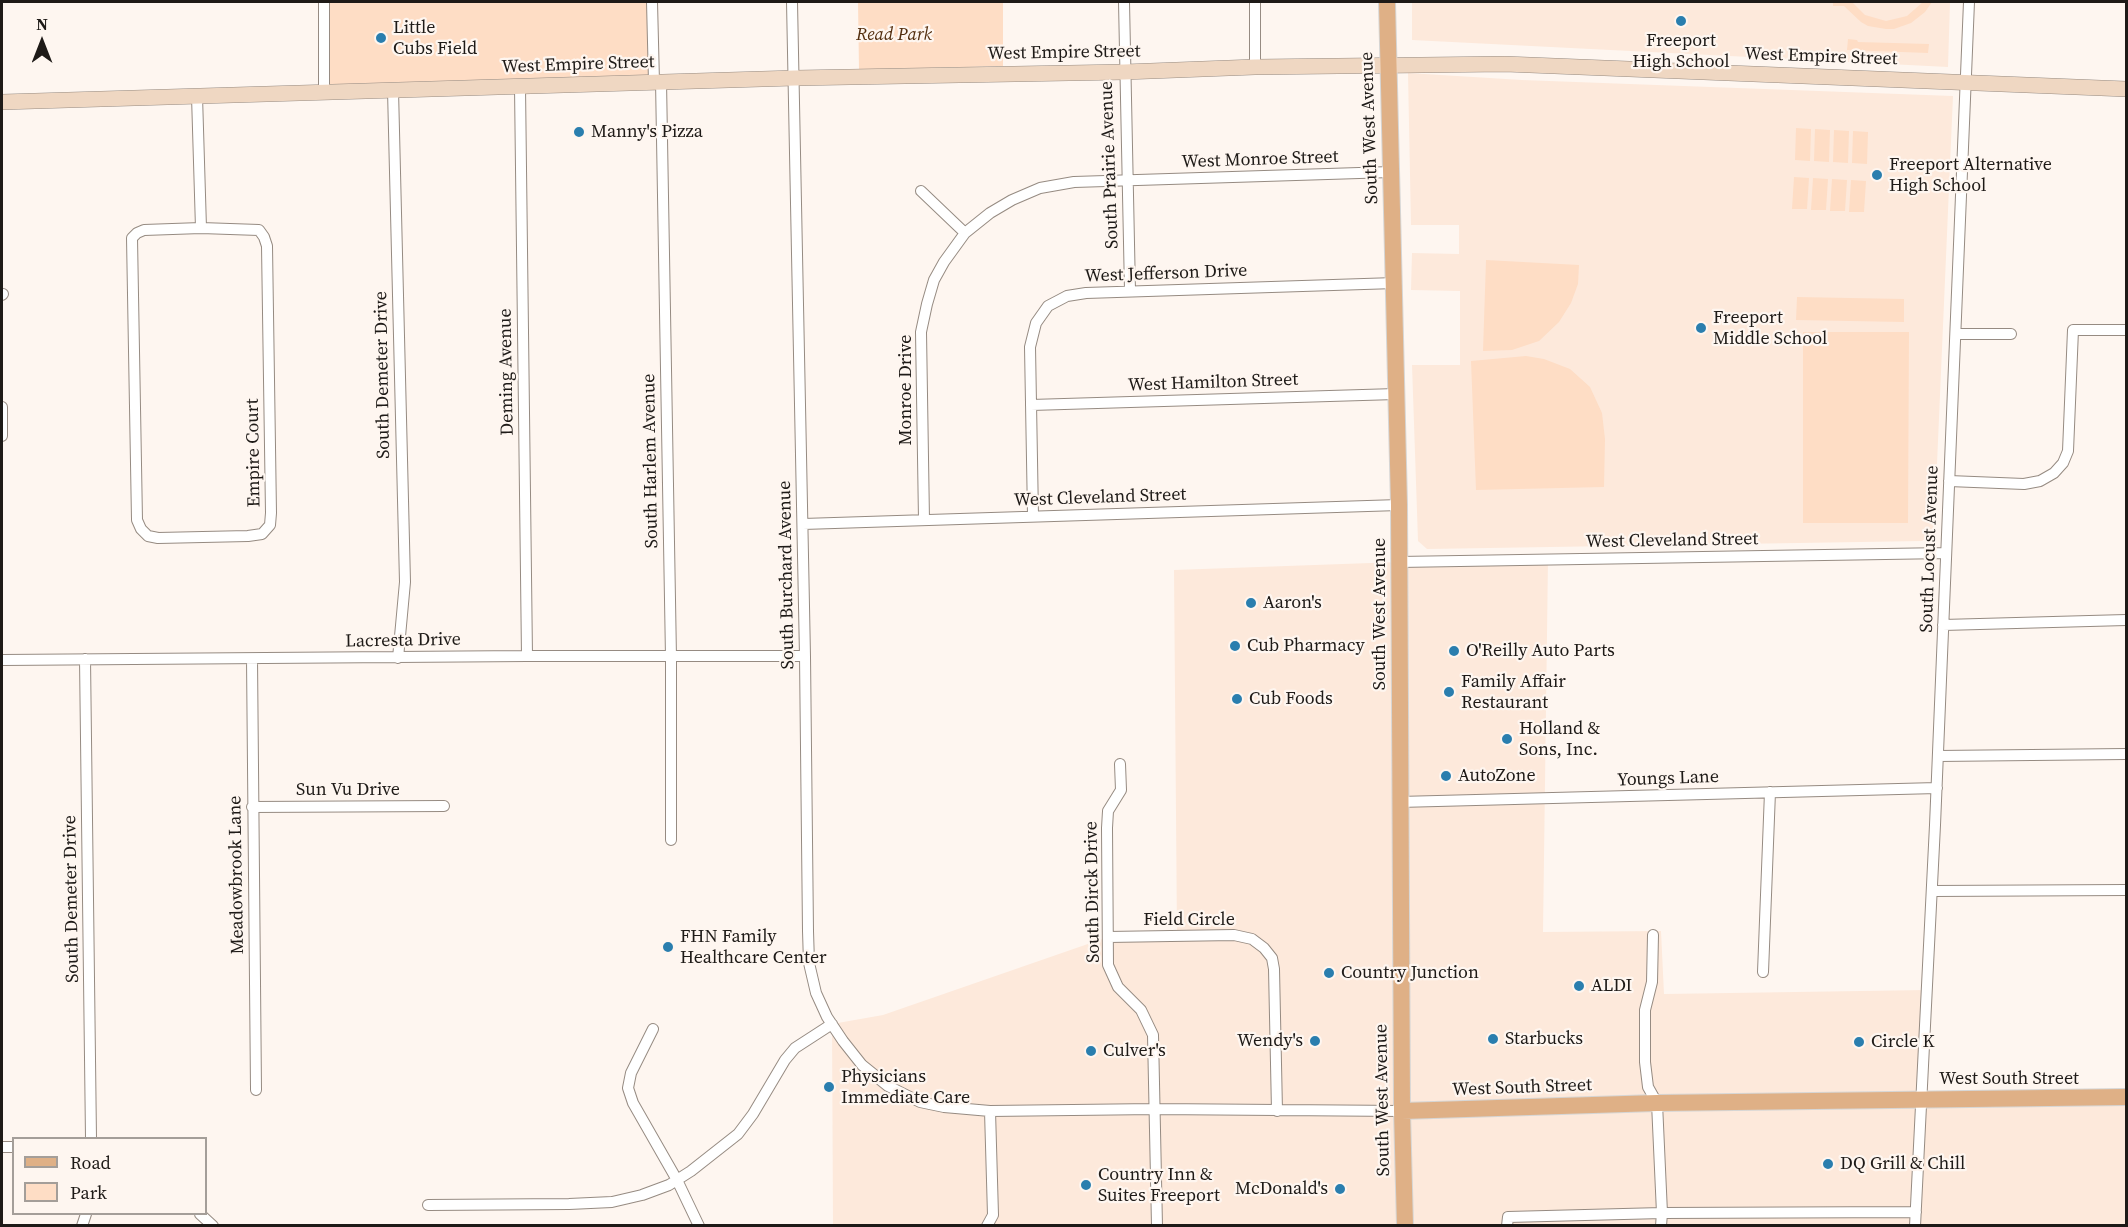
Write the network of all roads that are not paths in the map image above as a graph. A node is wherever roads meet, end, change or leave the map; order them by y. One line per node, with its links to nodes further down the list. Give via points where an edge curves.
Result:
1 (324, 2): 17 (street)
2 (652, 2): 12 (street, South Harlem Avenue)
3 (792, 2): 11 (street, South Burchard Avenue)
4 (1124, 2): 10 (street, South Prairie Avenue)
5 (1255, 2): 9 (street)
6 (1387, 2): 8 (main road, South West Avenue)
7 (1969, 2): 13 (street, South Locust Avenue)
8 (1388, 65): 9 (main road, West Empire Street); 13 (main road, West Empire Street, via 1505,64); 20 (main road, South West Avenue)
9 (1255, 67): 10 (main road, West Empire Street)
10 (1124, 72): 11 (main road, West Empire Street); 21 (street, South Prairie Avenue)
11 (795, 78): 12 (main road, West Empire Street); 38 (street, South Burchard Avenue)
12 (658, 81): 14 (main road, West Empire Street); 45 (street, South Harlem Avenue)
13 (1965, 83): 15 (main road, West Empire Street); 28 (street, South Locust Avenue)
14 (520, 87): 16 (main road, West Empire Street); 43 (street, Deming Avenue)
15 (2127, 89)
16 (393, 90): 17 (main road, West Empire Street); 46 (street, South Demeter Drive, via 405,582)
17 (324, 93): 18 (main road, West Empire Street)
18 (197, 96): 19 (main road, West Empire Street); 23 (street)
19 (2, 102)
20 (1391, 172): 21 (street, West Monroe Street); 25 (main road, South West Avenue)
21 (1129, 180): 24 (street, Monroe Drive, via 1074,182 1040,189 1011,200); 26 (street, South Prairie Avenue)
22 (921, 191): 24 (street)
23 (201, 228): 23 (street, Empire Court, via 144,230 132,238 137,520 148,536 158,538 248,536 262,534 270,525 267,246 259,230)
24 (965, 232): 37 (street, Monroe Drive, via 934,280 921,332)
25 (1395, 283): 26 (street, West Jefferson Drive); 30 (main road, South West Avenue)
26 (1130, 291): 31 (street, West Jefferson Drive, via 1086,292 1048,306 1036,323 1030,347)
27 (2127, 330): 34 (street, via 2073,330 2068,451 2054,473 2024,484)
28 (1956, 334): 29 (street); 34 (street, South Locust Avenue)
29 (2011, 334)
30 (1396, 394): 31 (street, West Hamilton Street); 35 (main road, South West Avenue)
31 (1031, 405): 36 (street, West Jefferson Drive)
32 (2, 406): 33 (street)
33 (2, 436)
34 (1949, 481): 39 (street, South Locust Avenue)
35 (1399, 505): 36 (street, West Cleveland Street); 40 (main road, South West Avenue)
36 (1033, 516): 37 (street, West Cleveland Street)
37 (924, 520): 38 (street, West Cleveland Street)
38 (802, 524): 44 (street, South Burchard Avenue)
39 (1946, 553): 40 (street, West Cleveland Street); 42 (street, South Locust Avenue)
40 (1399, 562): 55 (main road, South West Avenue)
41 (2127, 620): 42 (street)
42 (1943, 625): 51 (street, South Locust Avenue)
43 (527, 656): 45 (street, Lacresta Drive); 46 (street, Lacresta Drive)
44 (805, 656): 45 (street, Lacresta Drive); 64 (street, South Burchard Avenue, via 809,963 816,993)
45 (671, 657): 58 (street, South Harlem Avenue)
46 (398, 658): 48 (street, Lacresta Drive)
47 (85, 659): 48 (street, Lacresta Drive); 49 (street, Lacresta Drive); 75 (street, South Demeter Drive)
48 (252, 659): 57 (street, Meadowbrook Lane)
49 (2, 660)
50 (2127, 754): 51 (street)
51 (1938, 756): 53 (street, South Locust Avenue)
52 (1120, 764): 62 (street, South Dirck Drive, via 1120,790 1108,811)
53 (1937, 788): 54 (street, Youngs Lane); 60 (street, South Locust Avenue)
54 (1770, 792): 55 (street, Youngs Lane); 63 (street)
55 (1400, 802): 74 (main road, South West Avenue)
56 (444, 806): 57 (street, Sun Vu Drive)
57 (252, 807): 66 (street, Meadowbrook Lane)
58 (671, 840)
59 (2127, 890): 60 (street)
60 (1932, 891): 68 (street, South Locust Avenue)
61 (1653, 935): 70 (street, via 1652,982 1645,1010 1645,1062 1648,1087)
62 (1107, 937): 71 (street, South Dirck Drive, via 1108,965 1118,987 1141,1010 1153,1035); 73 (street, Field Circle, via 1234,935 1252,939 1264,948 1272,958 1275,983)
63 (1763, 972)
64 (832, 1024): 69 (street, South Burchard Avenue, via 862,1065 888,1086); 76 (street, via 795,1048 738,1134)
65 (653, 1029): 76 (street, via 631,1073 628,1088)
66 (256, 1090)
67 (2127, 1097): 68 (main road, West South Street)
68 (1921, 1098): 70 (main road, West South Street); 78 (street, South Locust Avenue)
69 (920, 1102): 72 (street, West South Street)
70 (1657, 1103): 74 (main road, West South Street); 79 (street)
71 (1155, 1109): 72 (street, West South Street); 73 (street, West South Street); 84 (street, South Dirck Drive)
72 (990, 1111): 83 (street, via 993,1215)
73 (1277, 1111): 74 (street, West South Street)
74 (1402, 1112): 85 (main road, South West Avenue)
75 (91, 1137)
76 (677, 1180): 77 (street, via 642,1196 612,1202); 82 (street)
77 (428, 1205)
78 (1916, 1212): 79 (street); 88 (street, South Locust Avenue)
79 (1662, 1213): 86 (street, via 1508,1217); 87 (street)
80 (201, 1215): 81 (street)
81 (213, 1226)
82 (699, 1226)
83 (987, 1226)
84 (1157, 1226)
85 (1406, 1226)
86 (1508, 1226)
87 (1661, 1226)
88 (1915, 1226)

